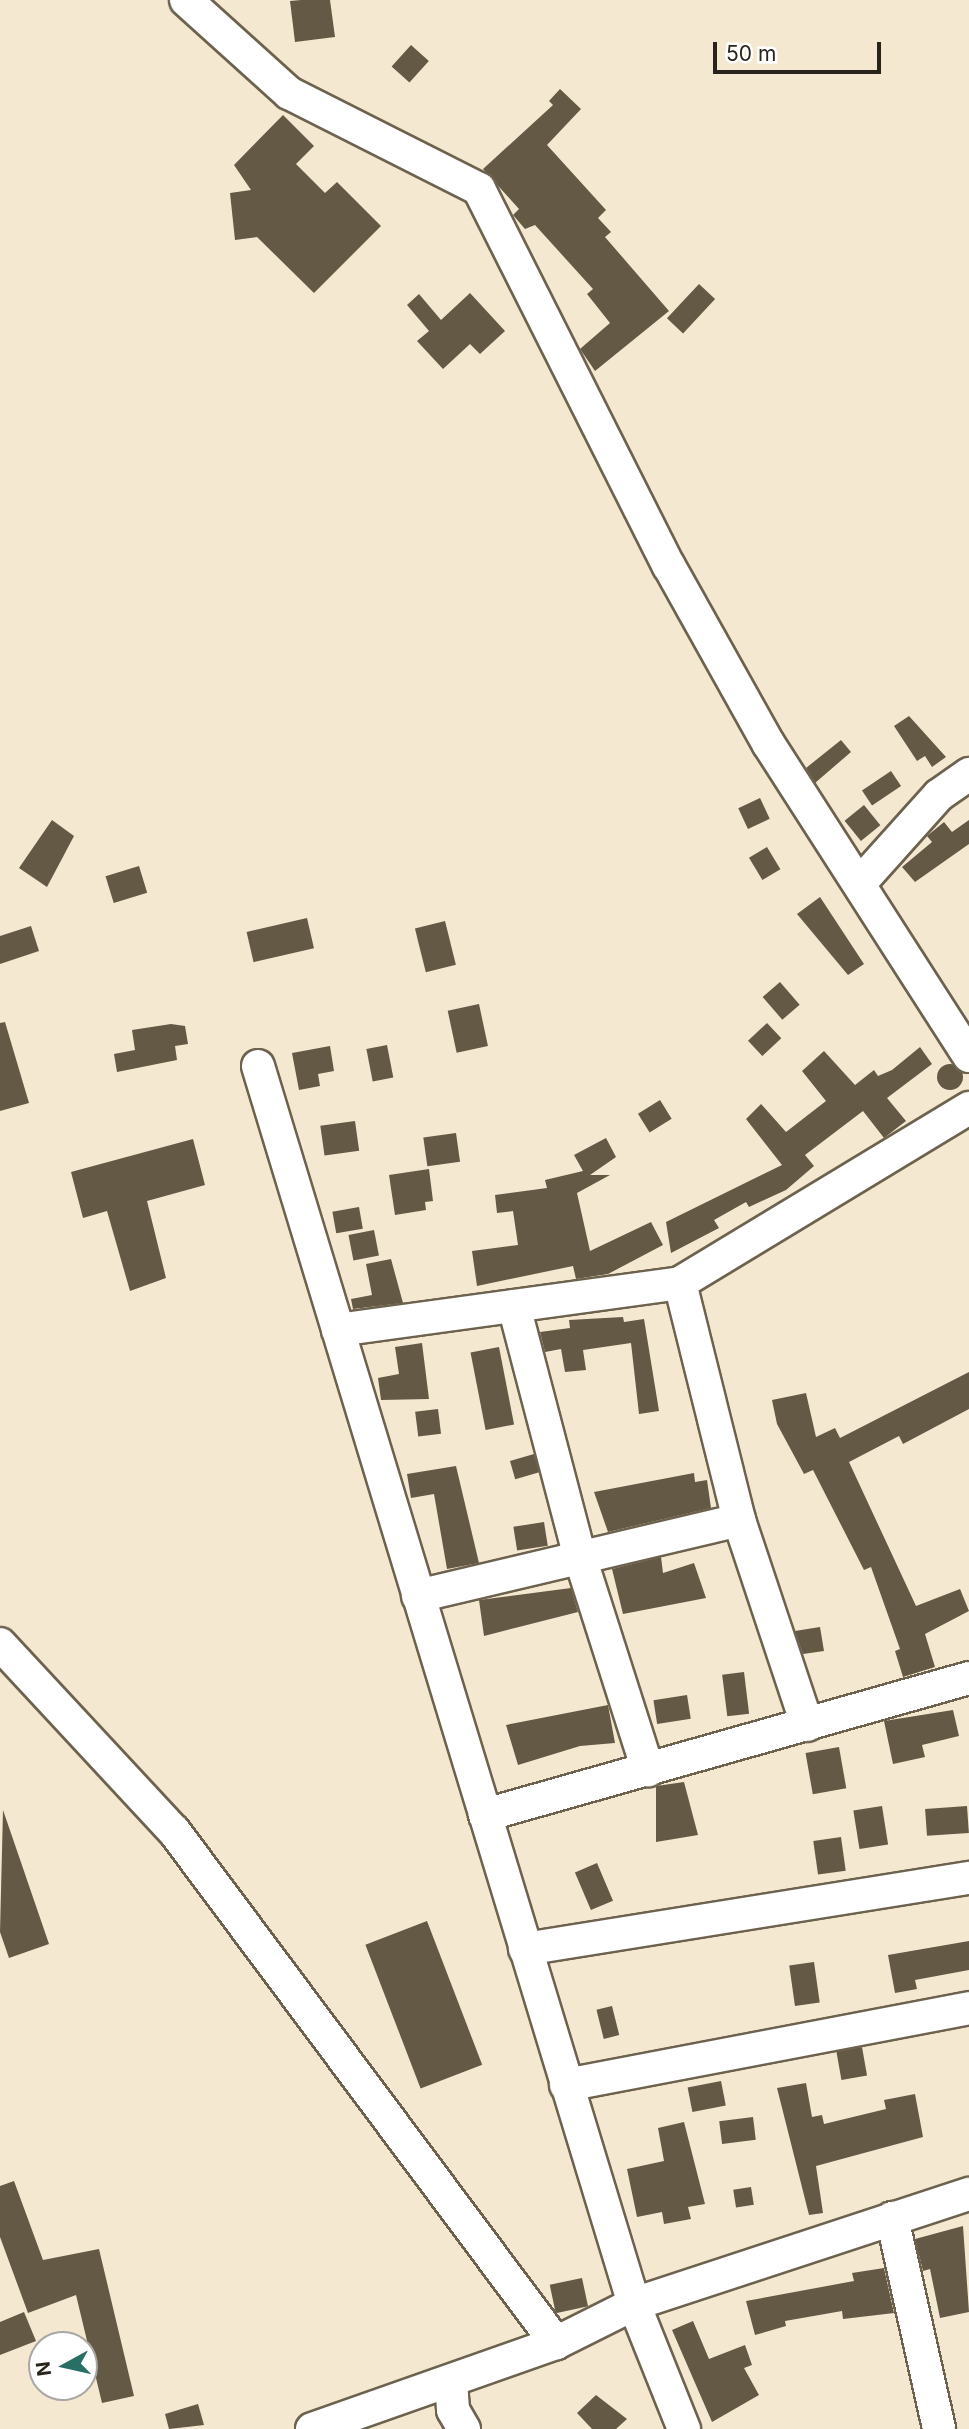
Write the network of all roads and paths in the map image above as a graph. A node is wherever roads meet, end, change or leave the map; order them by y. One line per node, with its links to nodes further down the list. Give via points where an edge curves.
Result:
1 (187, 0): 3 (street, via 289,93 479,189 675,578 768,743)
2 (969, 774): 3 (street, via 939,795)
3 (860, 883): 4 (street)
4 (969, 1056)
5 (258, 1066): 9 (street)
6 (969, 1108): 7 (street)
7 (680, 1283): 8 (street); 10 (street)
8 (514, 1306): 9 (street); 11 (street)
9 (338, 1330): 12 (street)
10 (739, 1520): 11 (street); 15 (street)
11 (580, 1558): 12 (street); 16 (street)
12 (418, 1596): 17 (street)
13 (0, 1644): 25 (street, via 174,1831)
14 (969, 1678): 15 (street)
15 (807, 1725): 16 (street)
16 (648, 1770): 17 (street)
17 (485, 1815): 19 (street)
18 (969, 1878): 19 (street)
19 (525, 1949): 21 (street)
20 (969, 2008): 21 (street)
21 (566, 2085): 24 (street)
22 (969, 2194): 23 (street)
23 (892, 2217): 24 (street); 30 (street)
24 (634, 2304): 25 (street); 29 (street)
25 (556, 2343): 26 (street)
26 (451, 2381): 27 (street); 28 (street, via 453,2410)
27 (312, 2429)
28 (464, 2429)
29 (684, 2429)
30 (939, 2429)

